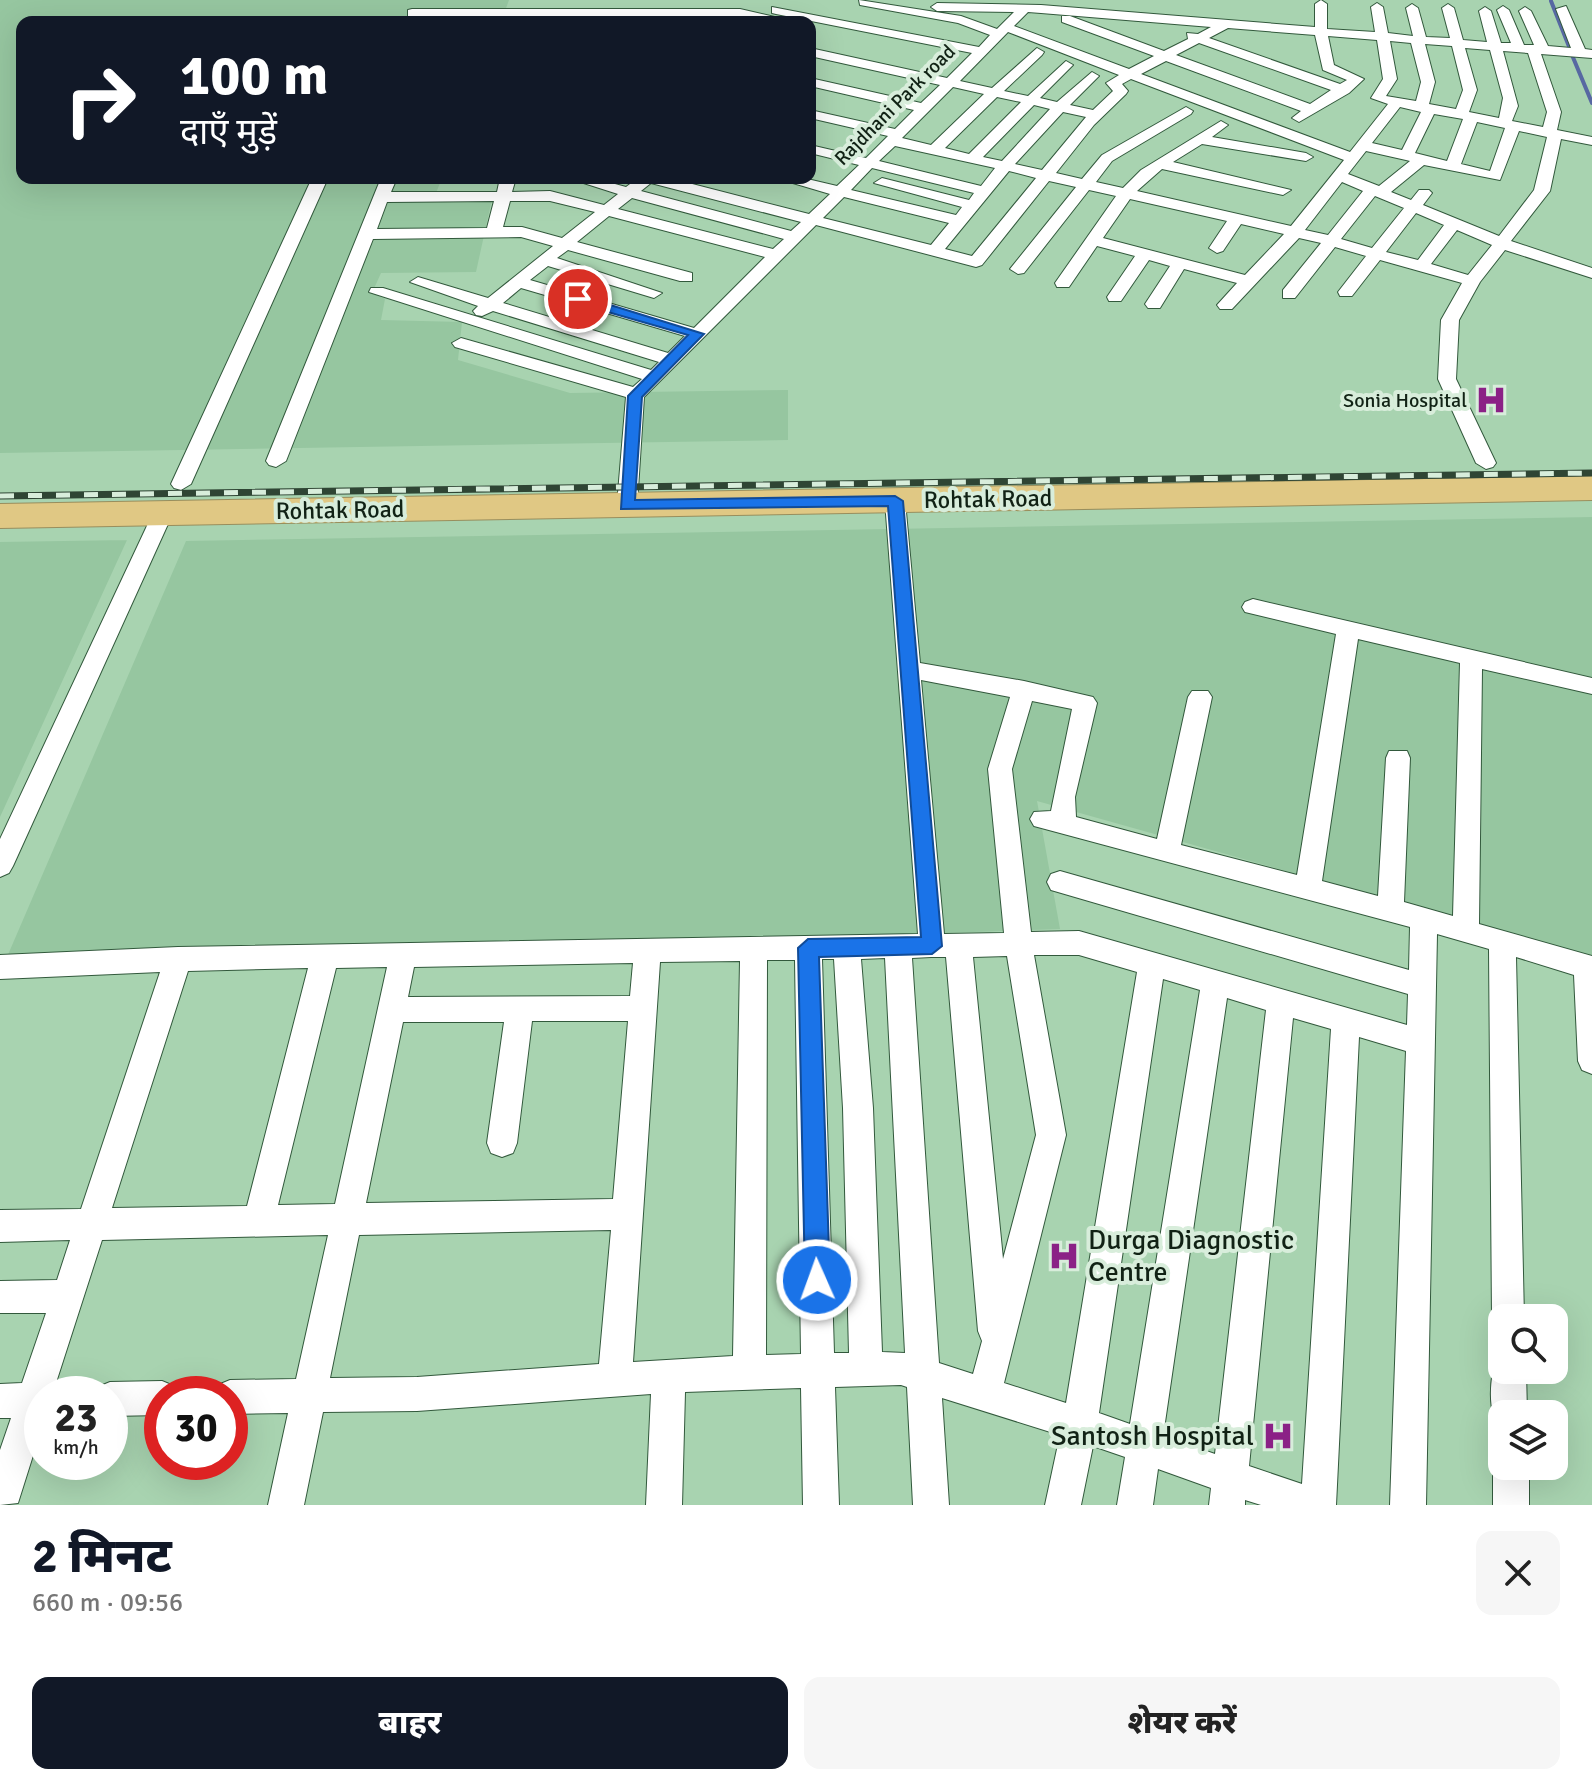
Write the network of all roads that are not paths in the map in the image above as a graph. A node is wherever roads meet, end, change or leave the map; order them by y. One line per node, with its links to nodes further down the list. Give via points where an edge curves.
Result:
1 (790, 0): 20 (street)
2 (865, 1): 20 (street); 30 (street, via 961,20)
3 (1151, 1): 27 (street)
4 (743, 3): 26 (street)
5 (1321, 4): 29 (street)
6 (545, 6): 7 (street); 18 (street)
7 (579, 6)
8 (937, 7): 14 (street)
9 (1377, 7): 32 (street)
10 (1412, 8): 34 (street)
11 (1448, 8): 35 (street)
12 (1562, 9): 42 (street)
13 (1503, 10): 38 (street)
14 (1026, 11): 21 (street); 30 (street, Rajdhani Park road); 43 (street); 45 (street)
15 (1485, 11): 36 (street)
16 (1525, 11): 38 (street)
17 (412, 12): 22 (street)
18 (509, 12): 23 (street)
19 (644, 12): 24 (street); 25 (street)
20 (852, 12): 30 (street); 31 (street)
21 (1088, 13): 27 (street); 37 (street)
22 (438, 16)
23 (479, 16)
24 (602, 16)
25 (757, 16)
26 (775, 16)
27 (1146, 17): 28 (street); 33 (street)
28 (1233, 21): 29 (street); 33 (street)
29 (1321, 32): 32 (street); 50 (street, via 1329,68)
30 (998, 34): 40 (street); 44 (street, Rajdhani Park road); 48 (street)
31 (821, 35): 39 (street); 44 (street)
32 (1383, 37): 34 (street); 51 (street)
33 (1198, 38): 37 (street); 55 (street)
34 (1419, 40): 35 (street); 64 (street, via 1428,82)
35 (1457, 43): 36 (street); 69 (street, via 1470,90)
36 (1494, 46): 38 (street); 73 (street, via 1511,106)
37 (1181, 47): 43 (street); 60 (street)
38 (1532, 49): 42 (street); 76 (street, via 1554,112)
39 (876, 51)
40 (1037, 52): 46 (street); 56 (street)
41 (816, 53): 52 (street)
42 (1585, 53)
43 (1165, 55): 45 (street); 65 (street)
44 (966, 61): 52 (street, Rajdhani Park road)
45 (1148, 64): 48 (street); 71 (street)
46 (1066, 65): 49 (street); 59 (street)
47 (816, 68): 57 (street)
48 (1131, 74): 54 (street); 74 (street)
49 (1092, 76): 54 (street); 62 (street)
50 (1357, 79): 51 (street); 55 (street)
51 (1390, 79): 61 (street, via 1377,96)
52 (949, 82): 56 (street); 57 (street, Rajdhani Park road)
53 (816, 83): 63 (street)
54 (1113, 83): 66 (street); 67 (street, via 1121,91)
55 (1344, 90): 60 (street)
56 (996, 93): 59 (street); 82 (street)
57 (936, 95): 63 (street, Rajdhani Park road)
58 (816, 98): 70 (street)
59 (1029, 100): 62 (street); 86 (street)
60 (1327, 100): 65 (street)
61 (1396, 103): 64 (street); 84 (street)
62 (1058, 106): 67 (street); 90 (street)
63 (923, 108): 70 (street, Rajdhani Park road)
64 (1425, 109): 69 (street); 85 (street)
65 (1312, 110): 71 (street)
66 (1186, 111): 72 (street); 104 (street, via 1107,158)
67 (1097, 115): 94 (street)
68 (816, 116): 78 (street)
69 (1466, 117): 73 (street); 91 (street)
70 (912, 119): 78 (street, Rajdhani Park road)
71 (1297, 119): 74 (street)
72 (1221, 125): 77 (street); 79 (street)
73 (1508, 125): 76 (street); 91 (street, via 1495,177)
74 (1280, 130): 79 (street); 84 (street)
75 (825, 134): 78 (street)
76 (1552, 134): 80 (street); 129 (street, via 1542,191)
77 (1199, 139): 79 (street, via 1306,157); 83 (street)
78 (890, 141): 82 (street); 87 (street, Rajdhani Park road)
79 (1262, 141)
80 (1592, 141)
81 (816, 150): 87 (street)
82 (933, 151): 86 (street)
83 (1180, 151): 88 (street); 88 (street, via 1283,182)
84 (1360, 152): 85 (street); 93 (street)
85 (1413, 158): 91 (street); 108 (street)
86 (971, 160): 90 (street)
87 (868, 163): 92 (street, Rajdhani Park road); 106 (street)
88 (1160, 164): 112 (street)
89 (816, 167): 92 (street)
90 (1003, 167): 94 (street); 106 (street)
91 (1452, 168)
92 (855, 176): 105 (street, Rajdhani Park road); 114 (street)
93 (1341, 176): 108 (street); 123 (street)
94 (1043, 177): 104 (street); 131 (street, via 976,262)
95 (318, 184): 166 (street)
96 (386, 184): 113 (street)
97 (448, 184): 111 (street)
98 (506, 184): 110 (street)
99 (599, 184): 107 (street)
100 (640, 184): 107 (street)
101 (672, 184): 119 (street)
102 (734, 184): 115 (street)
103 (809, 184): 105 (street)
104 (1082, 186): 112 (street); 138 (street)
105 (839, 191): 115 (street, Rajdhani Park road); 120 (street)
106 (984, 191): 114 (street)
107 (629, 192): 117 (street); 125 (street)
108 (1376, 192): 116 (street); 127 (street)
109 (1424, 193): 116 (street)
110 (502, 195): 111 (street); 117 (street, via 550,196); 122 (street)
111 (443, 196): 113 (street)
112 (1124, 196): 118 (street); 126 (street)
113 (381, 197): 124 (street)
114 (972, 205): 120 (street)
115 (823, 207): 119 (street, Rajdhani Park road)
116 (1411, 207): 121 (street); 133 (street)
117 (608, 210): 128 (street); 134 (street)
118 (1237, 219): 123 (street); 130 (street)
119 (810, 220): 125 (street, Rajdhani Park road); 131 (street)
120 (959, 221): 131 (street)
121 (1453, 224): 129 (street); 137 (street)
122 (494, 232): 124 (street); 128 (street)
123 (1295, 232): 127 (street); 141 (street)
124 (368, 234): 160 (street)
125 (794, 237): 134 (street, Rajdhani Park road)
126 (1095, 241): 132 (street); 145 (street)
127 (1332, 241): 133 (street); 149 (street)
128 (567, 242): 135 (street); 140 (street)
129 (1501, 243): 139 (street); 142 (street)
130 (1217, 248)
131 (934, 252)
132 (1145, 254): 136 (street); 150 (street)
133 (1377, 254): 137 (street); 147 (street)
134 (776, 255): 155 (street, Rajdhani Park road)
135 (545, 260): 144 (street); 148 (street)
136 (1180, 263): 141 (street); 152 (street)
137 (1421, 267): 142 (street)
138 (1018, 269)
139 (1592, 273)
140 (686, 277)
141 (1249, 281): 153 (street)
142 (1472, 281): 162 (street, via 1450,320 1447,379)
143 (418, 282): 151 (street)
144 (518, 282): 151 (street); 155 (street)
145 (1063, 283)
146 (377, 292): 154 (street)
147 (1346, 292)
148 (654, 293)
149 (1289, 294)
150 (1115, 297)
151 (490, 304): 154 (street); 157 (street)
152 (1154, 304)
153 (1226, 305)
154 (470, 321): 158 (street)
155 (697, 334): 157 (street, Rajdhani Park road)
156 (461, 343): 159 (street)
157 (671, 360): 158 (street, Rajdhani Park road)
158 (654, 377): 159 (street, Rajdhani Park road)
159 (637, 394): 163 (street)
160 (276, 461)
161 (1592, 461): 162 (highway, Rohtak Road)
162 (1486, 463): 163 (highway, Rohtak Road)
163 (629, 479): 166 (highway, Rohtak Road); 167 (highway, Rohtak Road)
164 (0, 487): 166 (highway, Rohtak Road)
165 (1592, 488): 167 (highway, Rohtak Road)
166 (172, 498): 168 (highway, Rohtak Road); 178 (street)
167 (895, 501): 172 (street)
168 (0, 516)
169 (1253, 607): 170 (street)
170 (1348, 630): 171 (street); 180 (street)
171 (1471, 658): 173 (street); 183 (street)
172 (912, 670): 174 (street); 186 (street)
173 (1592, 686)
174 (1024, 689): 177 (street, via 1086,705 1053,820); 185 (street, via 1000,769)
175 (1200, 697): 177 (street)
176 (1398, 758): 181 (street)
177 (1167, 851): 180 (street)
178 (0, 866)
179 (1060, 882): 199 (street)
180 (1308, 888): 181 (street)
181 (1390, 910): 182 (street)
182 (1424, 919): 183 (street); 199 (street)
183 (1466, 931): 184 (street)
184 (1502, 942): 197 (street); 215 (street)
185 (1019, 944): 186 (street); 196 (street, via 1079,943); 216 (street, via 1051,1135)
186 (945, 945): 187 (street); 216 (street)
187 (898, 946): 188 (street); 220 (street)
188 (847, 947): 189 (street); 217 (street)
189 (808, 948): 190 (street); 218 (street)
190 (754, 949): 191 (street); 219 (street)
191 (647, 951): 192 (street); 201 (street)
192 (403, 955): 193 (street); 203 (street)
193 (325, 957): 194 (street); 210 (street)
194 (178, 959): 195 (street); 211 (street)
195 (0, 967)
196 (1151, 967): 198 (street); 228 (street)
197 (1589, 967): 206 (street)
198 (1215, 984): 200 (street); 229 (street)
199 (1422, 986): 205 (street)
200 (1281, 1002): 204 (street); 231 (street)
201 (642, 1008): 202 (street); 208 (street)
202 (520, 1009): 203 (street); 207 (street)
203 (391, 1010): 209 (street)
204 (1346, 1021): 205 (street); 240 (street)
205 (1420, 1042): 241 (street)
206 (1592, 1061)
207 (502, 1143)
208 (627, 1214): 209 (street); 223 (street)
209 (347, 1220): 210 (street); 225 (street)
210 (258, 1222): 211 (street)
211 (90, 1225): 212 (street); 213 (street)
212 (0, 1226)
213 (67, 1296): 214 (street); 221 (street)
214 (0, 1297)
215 (1508, 1304)
216 (996, 1349): 224 (street)
217 (866, 1369): 218 (street); 220 (street, via 901,1368)
218 (820, 1370): 219 (street); 235 (street)
219 (749, 1373): 222 (street)
220 (922, 1374): 224 (street); 236 (street)
221 (35, 1376)
222 (669, 1376): 223 (street); 234 (street)
223 (615, 1380): 225 (street)
224 (985, 1393): 228 (street)
225 (310, 1396): 226 (street); 233 (street)
226 (248, 1397)
227 (24, 1404): 232 (street)
228 (1080, 1424): 229 (street); 237 (street)
229 (1144, 1445): 231 (street); 238 (street)
230 (1511, 1480): 242 (street)
231 (1228, 1490): 239 (street)
232 (0, 1503)
233 (286, 1505)
234 (664, 1505)
235 (821, 1505)
236 (931, 1505)
237 (1063, 1505)
238 (1135, 1505)
239 (1311, 1505)
240 (1318, 1505)
241 (1408, 1505)
242 (1511, 1505)

